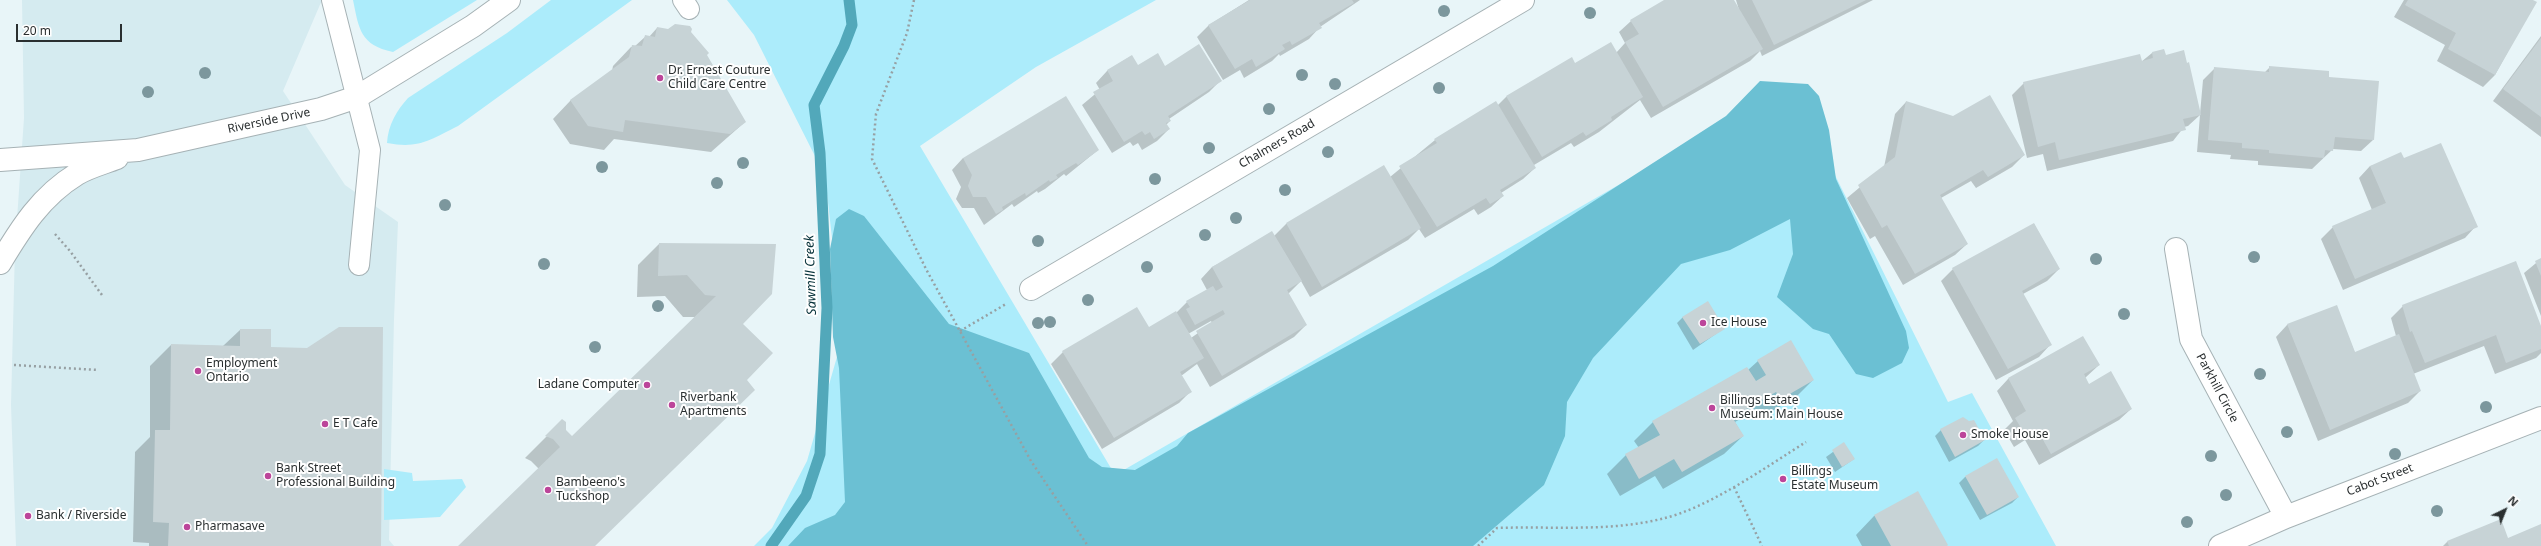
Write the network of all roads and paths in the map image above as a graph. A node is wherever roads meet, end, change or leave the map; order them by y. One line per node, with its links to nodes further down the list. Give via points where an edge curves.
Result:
1 (332, 0): 5 (lane)
2 (509, 0): 5 (street, Riverside Drive, via 473,26)
3 (914, 0): 14 (path, via 907,33 876,114 872,159 926,269)
4 (1523, 0): 12 (street, Chalmers Road)
5 (357, 97): 6 (street, Riverside Drive, via 322,109); 11 (lane, via 370,150)
6 (138, 150): 7 (street, Riverside Drive); 10 (street, via 78,174 46,198 23,226)
7 (0, 160)
8 (52, 230): 13 (path)
9 (2176, 249): 20 (street, Parkhill Circle, via 2191,339)
10 (0, 263)
11 (359, 264)
12 (1031, 289): 14 (path)
13 (102, 296)
14 (960, 330): 21 (path, via 1031,461)
15 (14, 366): 16 (path)
16 (98, 370)
17 (2541, 418): 20 (street, Cabot Street)
18 (1806, 442): 19 (path)
19 (1734, 487): 22 (path, via 1662,519 1585,528 1497,528); 23 (path)
20 (2286, 517): 24 (street, Cabot Street)
21 (1088, 546)
22 (1478, 546)
23 (1762, 546)
24 (2220, 546)

